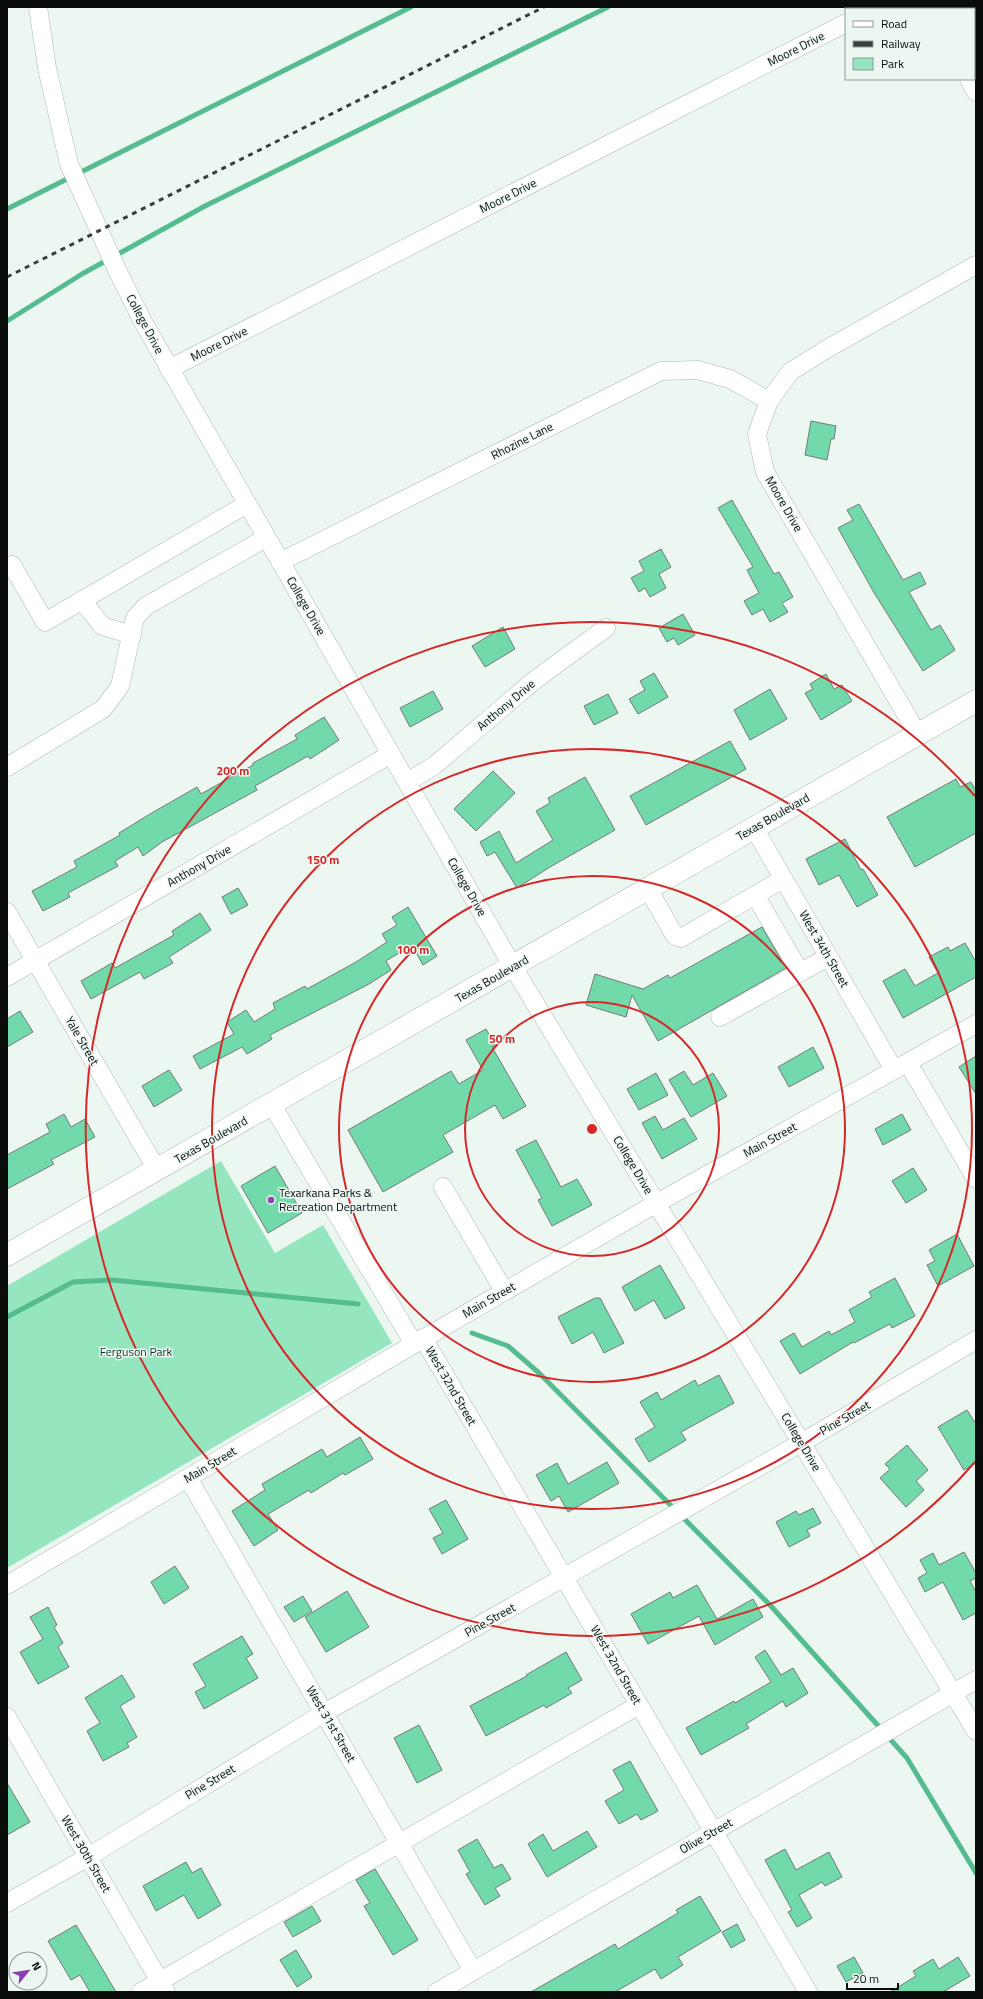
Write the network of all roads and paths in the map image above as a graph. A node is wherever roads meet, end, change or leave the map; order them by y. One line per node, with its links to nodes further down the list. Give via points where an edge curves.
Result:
1 (38, 7): 6 (street, College Drive, via 47,68 69,164 117,270)
2 (845, 24): 6 (street, Moore Drive)
3 (970, 80): 4 (street)
4 (976, 92)
5 (976, 265): 7 (street, Moore Drive, via 790,372)
6 (169, 369): 8 (street, College Drive)
7 (769, 401): 10 (street, Rhozine Lane, via 723,377 698,370 661,371); 16 (street, Moore Drive, via 757,434 765,472)
8 (247, 504): 9 (street, College Drive); 12 (street)
9 (266, 538): 10 (street, College Drive); 14 (street, via 146,606 136,618)
10 (280, 562): 17 (street, College Drive)
11 (7, 568): 12 (street, via 12,565 45,622)
12 (82, 600): 14 (street, via 102,626)
13 (606, 628): 19 (street, Anthony Drive, via 536,679 435,765)
14 (132, 635): 18 (street, via 120,686 104,709)
15 (976, 701): 16 (main road, Texas Boulevard)
16 (917, 733): 20 (main road, Texas Boulevard)
17 (391, 754): 19 (street, College Drive); 26 (street, Anthony Drive)
18 (7, 767)
19 (407, 782): 27 (street, College Drive)
20 (754, 828): 21 (street, West 34th Street); 22 (main road, Texas Boulevard)
21 (783, 879): 23 (street); 25 (street, West 34th Street)
22 (648, 889): 23 (street, via 675,936 681,938); 27 (main road, Texas Boulevard)
23 (755, 895): 28 (street)
24 (7, 912): 26 (street, Yale Street)
25 (828, 957): 28 (street); 32 (street, West 34th Street)
26 (36, 961): 29 (street, Anthony Drive); 34 (street, Yale Street)
27 (513, 967): 33 (main road, Texas Boulevard); 37 (street, College Drive)
28 (800, 972): 30 (street)
29 (7, 977)
30 (720, 1017)
31 (976, 1024): 32 (street, Main Street)
32 (901, 1067): 35 (street, West 34th Street); 37 (street, Main Street)
33 (272, 1105): 34 (main road, Texas Boulevard); 41 (street, West 32nd Street)
34 (157, 1170): 38 (main road, Texas Boulevard)
35 (976, 1179)
36 (443, 1187): 39 (street)
37 (657, 1203): 39 (street, Main Street); 42 (street, College Drive)
38 (7, 1255)
39 (504, 1291): 41 (street, Main Street)
40 (976, 1340): 42 (street, Pine Street)
41 (419, 1341): 43 (street, Main Street); 44 (street, West 32nd Street)
42 (801, 1443): 44 (street, Pine Street); 47 (street, College Drive)
43 (188, 1478): 45 (street, Main Street); 49 (street, West 31st Street)
44 (564, 1578): 48 (street, West 32nd Street); 49 (street, Pine Street)
45 (7, 1585)
46 (976, 1680): 47 (street, Olive Street)
47 (954, 1693): 51 (street, College Drive); 53 (street, Olive Street)
48 (639, 1705): 53 (street, West 32nd Street); 54 (street)
49 (324, 1713): 54 (street, West 31st Street); 55 (street, Pine Street)
50 (7, 1717): 52 (street, West 30th Street)
51 (976, 1731)
52 (12, 1739): 55 (street, West 30th Street)
53 (713, 1832): 57 (street, Olive Street); 61 (street, West 32nd Street)
54 (400, 1844): 57 (street, West 31st Street); 58 (street)
55 (88, 1857): 56 (street, Pine Street); 58 (street, West 30th Street)
56 (7, 1903)
57 (473, 1971): 60 (street, Olive Street)
58 (163, 1987): 59 (street)
59 (141, 1992)
60 (437, 1992)
61 (808, 1992)

